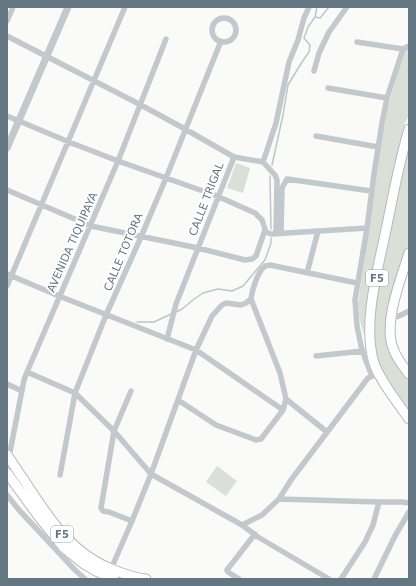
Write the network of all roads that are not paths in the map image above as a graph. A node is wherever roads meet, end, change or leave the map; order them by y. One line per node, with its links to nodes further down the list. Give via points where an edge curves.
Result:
1 (13, 7): 6 (street)
2 (68, 7): 13 (street)
3 (125, 7): 15 (street)
4 (309, 7): 29 (street, via 289,62 276,123)
5 (347, 7): 14 (street, via 329,32)
6 (7, 21)
7 (7, 36): 13 (street)
8 (166, 39): 18 (street, AVENIDA TIQUIPAYA)
9 (221, 41): 9 (street, via 225,42 234,35 234,24 224,18 220,18 212,26 215,38); 21 (street, CALLE TOTORA)
10 (357, 42): 12 (street)
11 (409, 46): 12 (street)
12 (403, 49): 17 (street)
13 (47, 57): 15 (street); 20 (street)
14 (314, 71)
15 (95, 81): 18 (street); 24 (street)
16 (328, 88): 17 (street)
17 (387, 98): 25 (street)
18 (141, 105): 21 (street); 28 (street, AVENIDA TIQUIPAYA)
19 (7, 116): 20 (street)
20 (19, 120): 24 (street); 26 (street)
21 (185, 129): 27 (street); 30 (street, CALLE TOTORA)
22 (409, 129): 57 (highway, F5, via 372,299 369,328)
23 (316, 136): 25 (street)
24 (69, 142): 28 (street); 34 (street)
25 (378, 147): 32 (street)
26 (7, 148)
27 (234, 156): 29 (street); 33 (street, CALLE TRIGAL)
28 (118, 162): 30 (street); 35 (street, AVENIDA TIQUIPAYA)
29 (263, 162): 39 (street, via 277,180)
30 (166, 178): 33 (street); 40 (street, CALLE TOTORA)
31 (7, 190): 34 (street)
32 (371, 191): 36 (street); 39 (street, via 287,180 282,188)
33 (217, 196): 37 (street, via 255,213 262,220); 41 (street, CALLE TRIGAL)
34 (42, 205): 35 (street); 44 (street)
35 (90, 226): 40 (street); 47 (street, AVENIDA TIQUIPAYA)
36 (367, 228): 38 (street); 45 (street)
37 (265, 230): 39 (street, via 271,234); 41 (street, via 256,256 252,259 244,260)
38 (318, 231): 39 (street); 43 (street)
39 (279, 234)
40 (141, 237): 41 (street); 50 (street, CALLE TOTORA)
41 (198, 248): 52 (street, CALLE TRIGAL, via 176,304)
42 (409, 254): 51 (highway, F5, via 393,303)
43 (307, 272): 45 (street); 48 (street, via 265,266 260,271)
44 (9, 275): 46 (street); 47 (street)
45 (357, 283): 54 (street, via 357,326)
46 (7, 286)
47 (59, 296): 50 (street); 56 (street, AVENIDA TIQUIPAYA)
48 (251, 299): 53 (street, via 241,305 222,305 212,316); 63 (street, via 280,373)
49 (409, 311): 51 (street)
50 (106, 315): 52 (street); 62 (street, CALLE TOTORA)
51 (391, 318): 58 (highway, F5, via 392,348)
52 (167, 339): 53 (street)
53 (196, 350): 64 (street); 65 (street)
54 (363, 351): 55 (street); 57 (street)
55 (316, 356)
56 (27, 372): 60 (street, AVENIDA TIQUIPAYA); 62 (street)
57 (376, 374): 66 (highway, F5); 68 (street, via 368,378)
58 (409, 374)
59 (7, 384): 60 (street)
60 (22, 391): 69 (street, AVENIDA TIQUIPAYA)
61 (131, 391): 67 (street)
62 (75, 393): 67 (street); 72 (street, CALLE TOTORA)
63 (286, 399): 65 (street); 68 (street)
64 (178, 400): 65 (street, via 216,425 256,440 261,439); 71 (street)
65 (283, 410)
66 (409, 420)
67 (114, 431): 71 (street); 78 (street, via 101,508)
68 (328, 432): 74 (street)
69 (8, 456): 81 (highway, F5, via 63,535 81,552)
70 (7, 473): 83 (highway, F5, via 64,548 84,564)
71 (151, 474): 78 (street); 79 (street)
72 (60, 475)
73 (7, 495): 82 (street)
74 (279, 499): 75 (street); 79 (street, via 262,515)
75 (379, 502): 76 (street); 88 (street, via 365,542)
76 (409, 503)
77 (409, 512): 89 (street)
78 (132, 521): 81 (street)
79 (242, 525): 80 (street)
80 (255, 534): 86 (street, via 227,570); 87 (street)
81 (111, 569): 84 (highway, F5)
82 (85, 579)
83 (114, 579)
84 (141, 579): 85 (highway, F5)
85 (146, 579)
86 (239, 579)
87 (329, 579)
88 (341, 579)
89 (374, 579)

